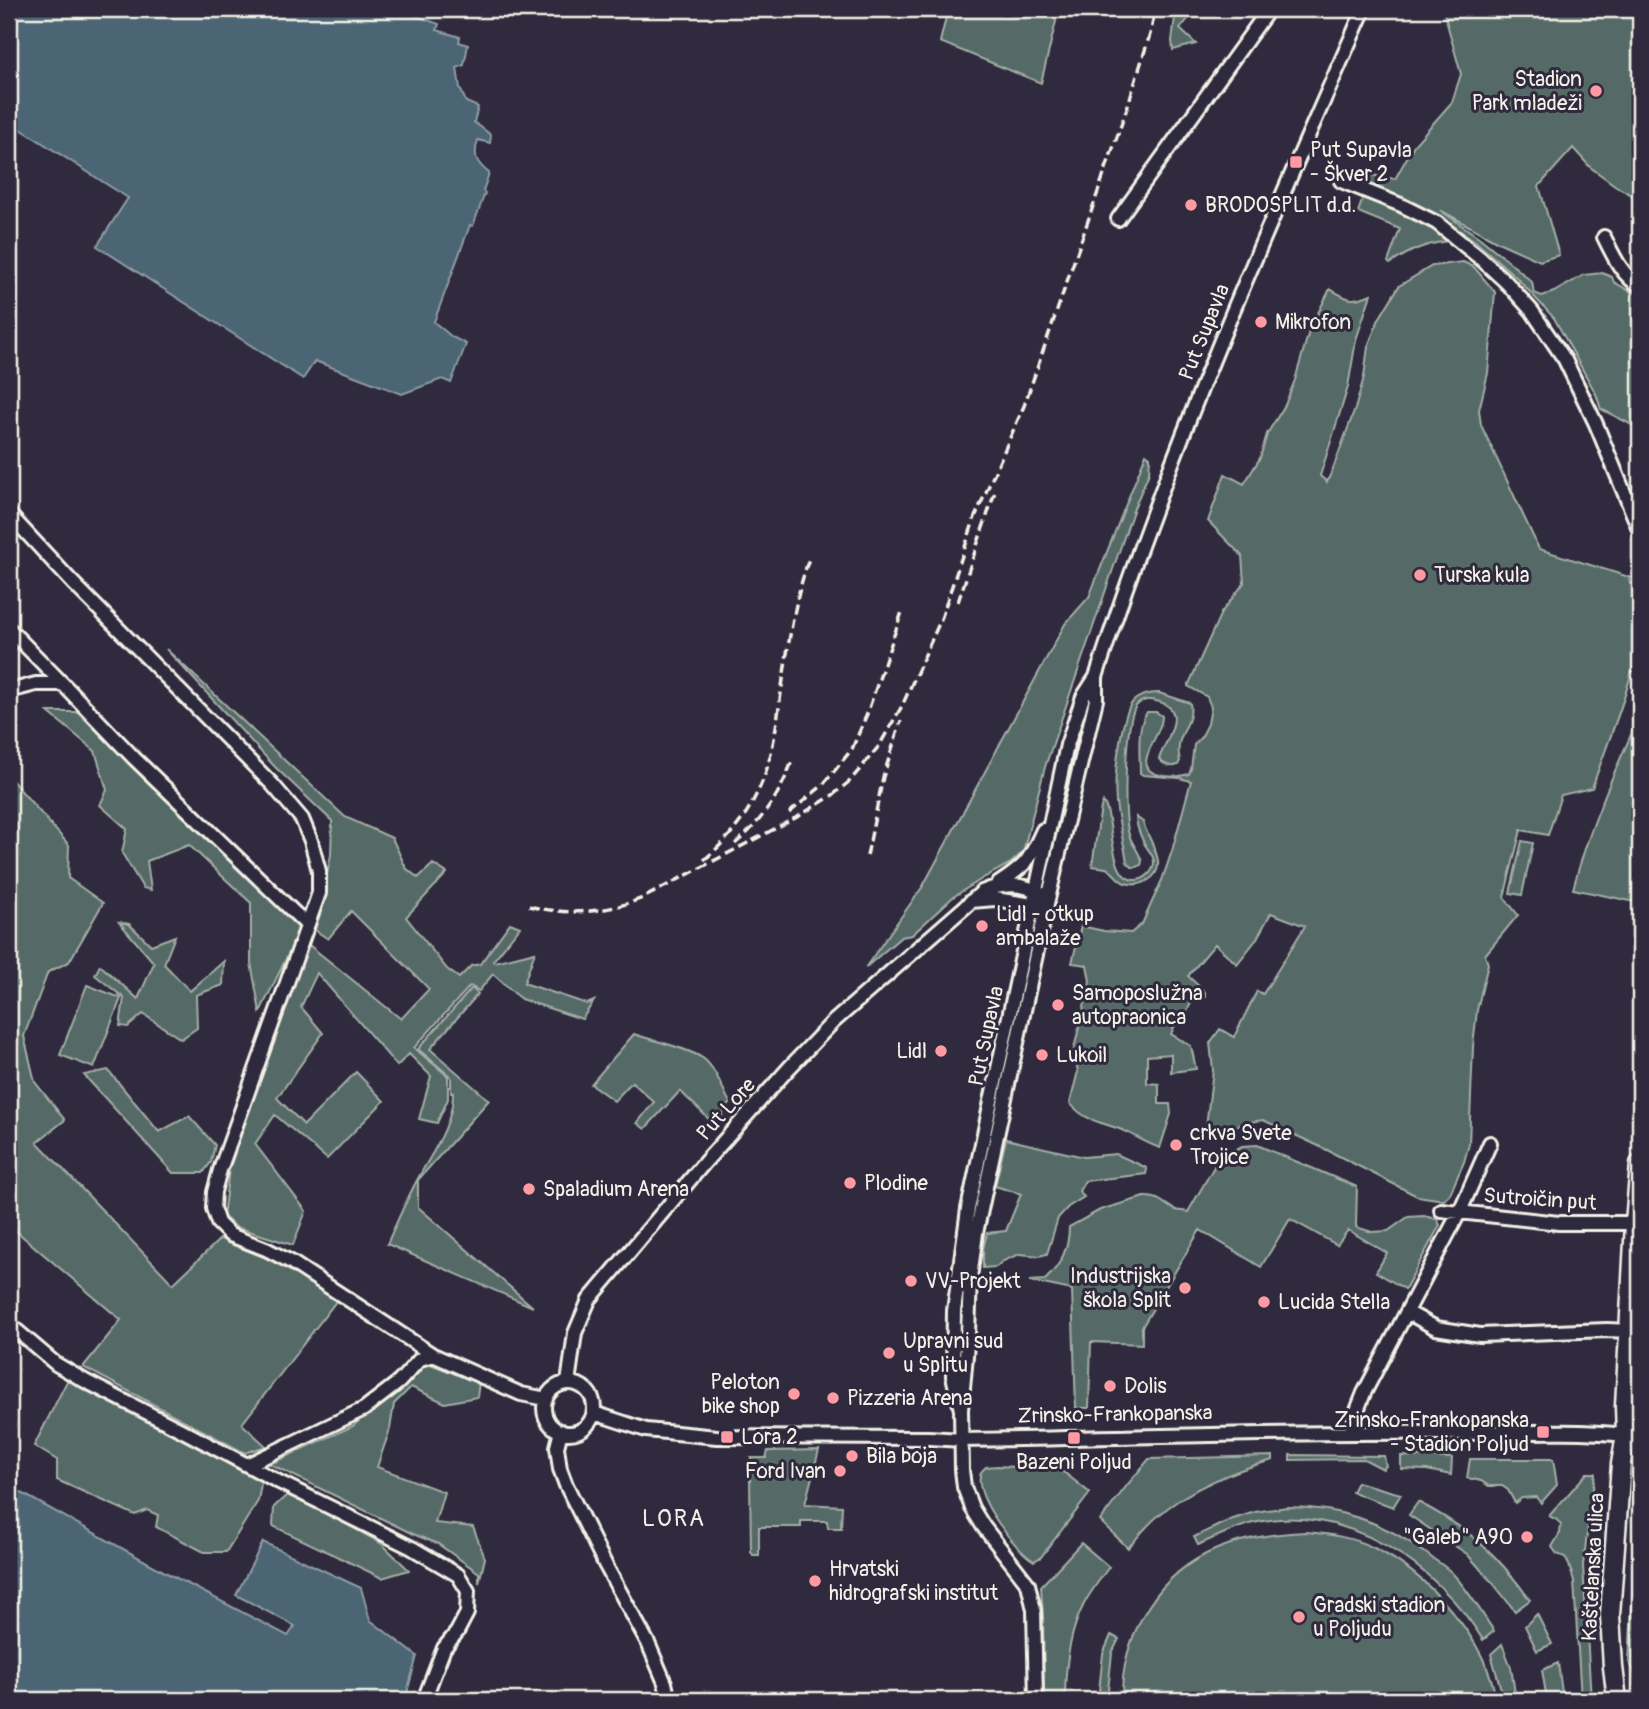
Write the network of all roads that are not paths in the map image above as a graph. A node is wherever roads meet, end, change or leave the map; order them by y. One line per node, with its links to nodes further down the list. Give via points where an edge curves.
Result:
1 (1269, 9): 4 (street)
2 (1364, 9): 10 (street, Put Supavla, via 1245,280 1146,530)
3 (1341, 181): 8 (street, via 1437,223 1489,266 1532,311 1565,359)
4 (1118, 219)
5 (1604, 237): 6 (street, via 1631,281)
6 (1640, 286)
7 (9, 514): 19 (street, via 302,818 319,871 319,893)
8 (1640, 531)
9 (9, 629): 11 (street)
10 (1096, 677): 13 (street, Put Supavla, via 1083,697 1067,745); 16 (street, Put Supavla, via 1096,700)
11 (63, 684): 12 (street); 19 (street)
12 (9, 691)
13 (1053, 811): 14 (street, Put Lore, via 1027,862); 15 (street, Put Supavla)
14 (993, 887): 15 (street, via 1014,885); 17 (street, Put Lore)
15 (1036, 891): 16 (street); 18 (street, Put Supavla)
16 (1048, 899): 18 (street); 31 (street, Put Supavla, via 976,1233)
17 (971, 901): 18 (street, via 984,898); 29 (street, Put Lore, via 805,1050 597,1290 575,1334)
18 (1033, 905): 31 (street, Put Supavla, via 968,1209 954,1311 953,1376)
19 (307, 925): 28 (street, via 220,1170 213,1208 218,1223 230,1235 291,1262)
20 (1490, 1143): 23 (street)
21 (1640, 1164): 24 (main road, Kaštelanska ulica)
22 (1441, 1210): 23 (street, Sutroičin put)
23 (1460, 1211): 24 (street, Sutroičin put, via 1559,1223); 25 (street)
24 (1635, 1223): 27 (main road, Kaštelanska ulica)
25 (1407, 1312): 27 (street, via 1436,1328 1480,1335); 34 (street, via 1364,1393)
26 (9, 1324): 37 (street, via 66,1370)
27 (1630, 1331): 35 (main road, Kaštelanska ulica, via 1625,1406)
28 (433, 1355): 30 (street, via 521,1394); 37 (street, via 420,1359 364,1409)
29 (568, 1383): 30 (street, via 555,1388); 32 (street, via 588,1391)
30 (546, 1399): 33 (street, via 545,1414)
31 (961, 1410): 36 (street, Put Supavla)
32 (594, 1413): 33 (street, via 578,1431); 36 (street, Zrinsko-Frankopanska, via 646,1430 717,1437)
33 (561, 1431): 39 (street, via 557,1447 566,1485 648,1643)
34 (1351, 1432): 35 (street, Zrinsko-Frankopanska, via 1593,1431); 36 (street, Zrinsko-Frankopanska)
35 (1633, 1435): 41 (main road, Kaštelanska ulica, via 1621,1464 1610,1615)
36 (962, 1440): 40 (street, Put Supavla, via 964,1487 972,1508 1028,1584 1034,1609)
37 (247, 1465): 38 (street, via 458,1575 468,1591 467,1612 444,1648)
38 (424, 1700)
39 (669, 1700)
40 (1035, 1700)
41 (1617, 1700)

